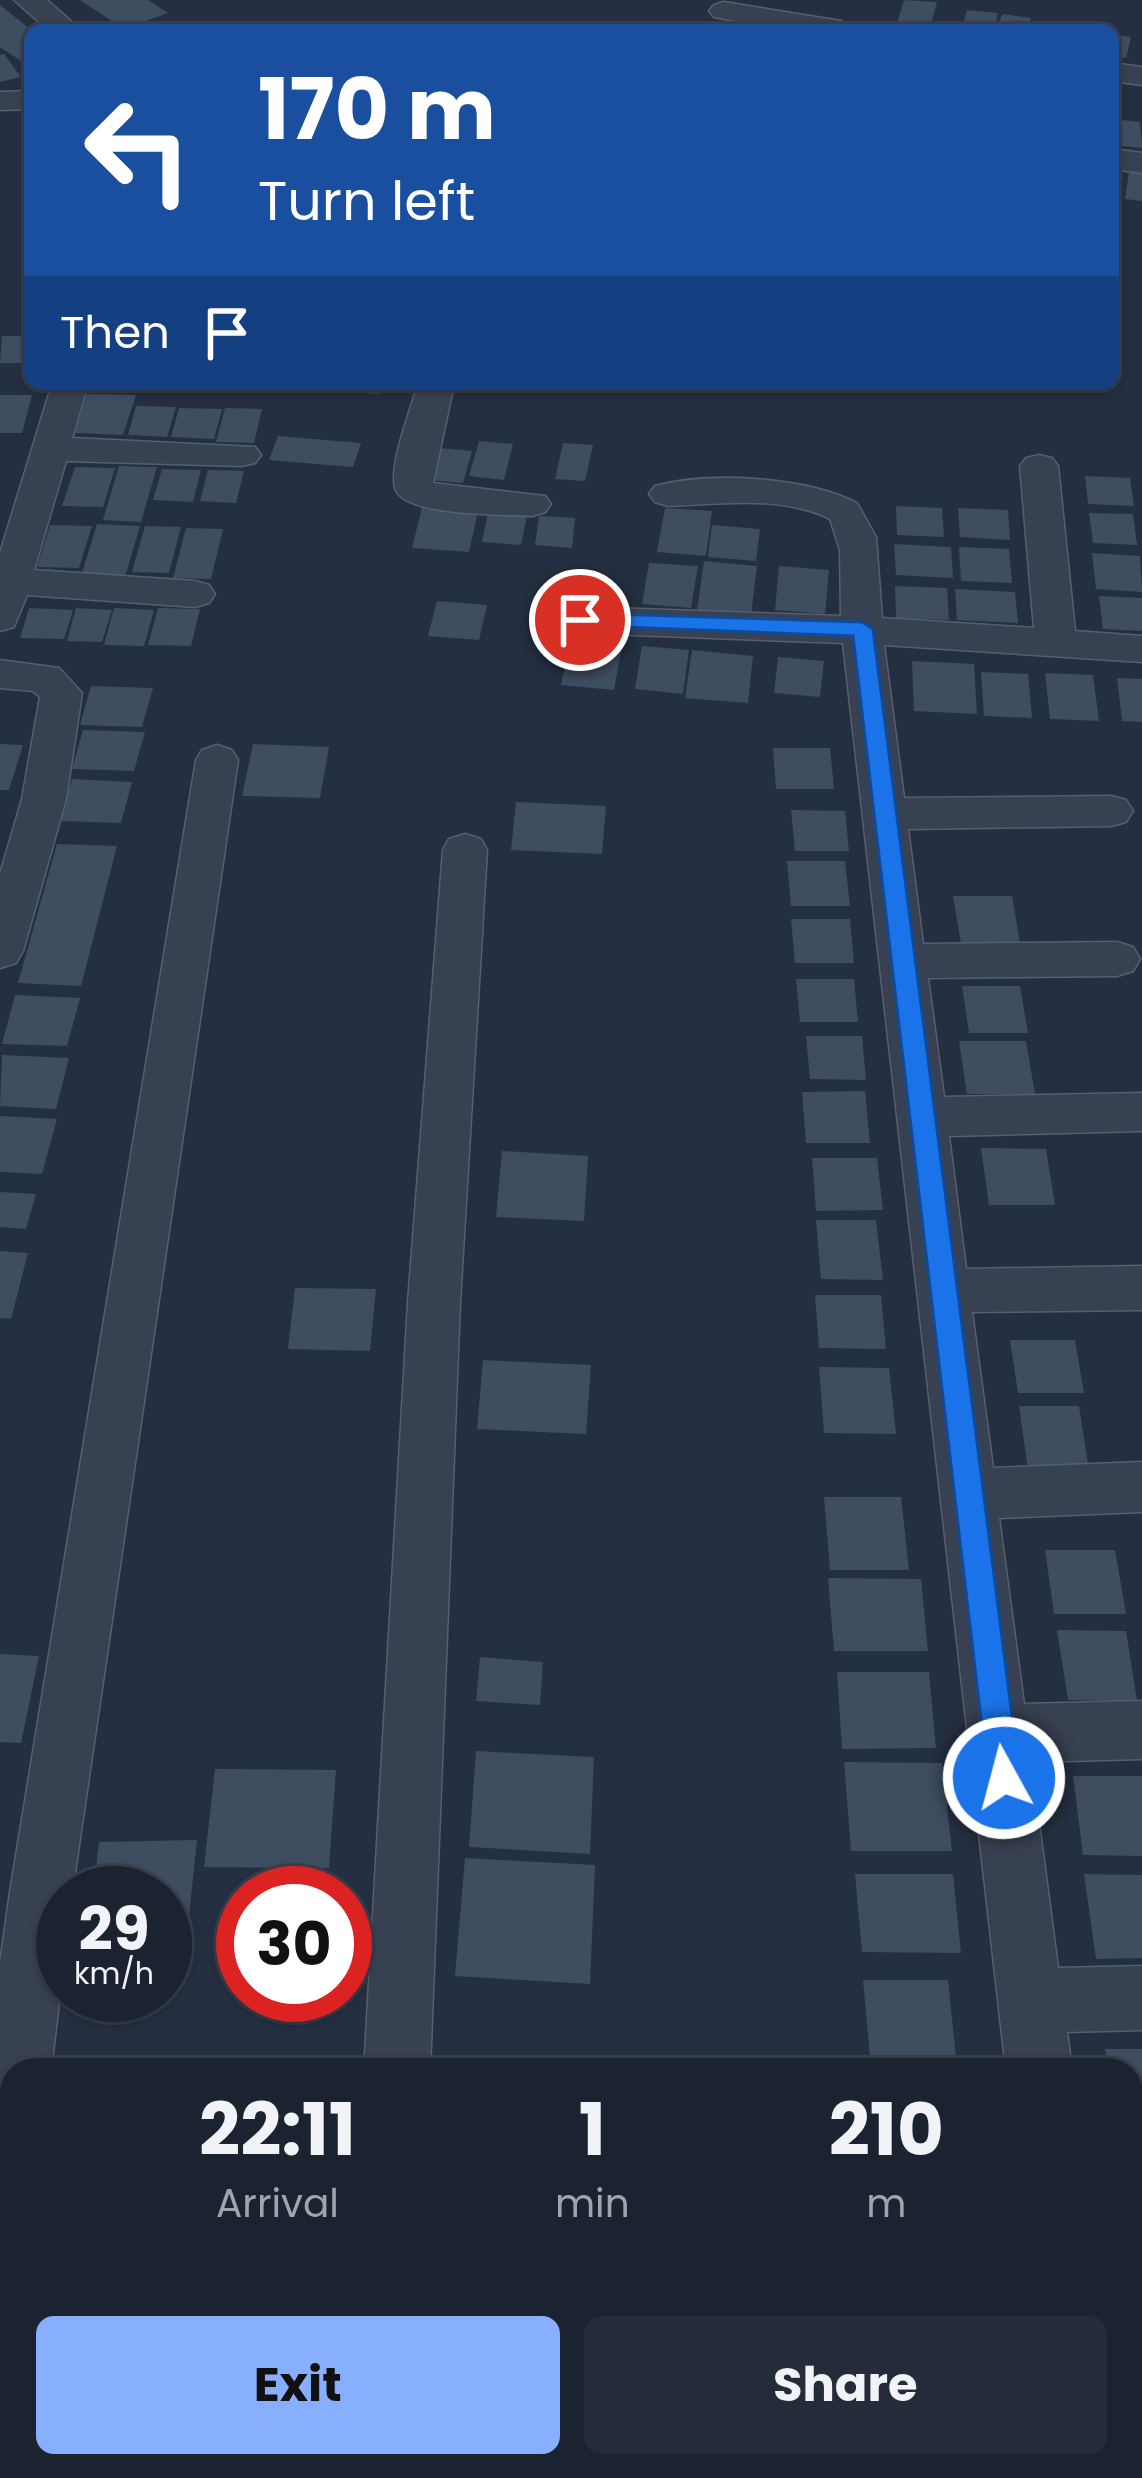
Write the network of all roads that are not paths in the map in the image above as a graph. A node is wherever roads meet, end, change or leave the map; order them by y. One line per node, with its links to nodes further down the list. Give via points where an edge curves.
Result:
1 (29, 0): 3 (street)
2 (731, 6): 4 (street); 5 (street)
3 (59, 24)
4 (706, 24)
5 (814, 24)
6 (68, 390): 8 (street)
7 (434, 390): 12 (street, via 414,489 434,498)
8 (53, 449): 9 (street); 14 (street)
9 (242, 455)
10 (1039, 466): 17 (street)
11 (668, 494): 16 (street, via 810,495 842,506 854,524)
12 (532, 504)
13 (195, 594): 14 (street)
14 (6, 599)
15 (580, 620): 16 (street)
16 (862, 629): 17 (street); 22 (street)
17 (1056, 643): 18 (street)
18 (1142, 649)
19 (0, 674): 24 (street, via 44,678 62,693 44,799)
20 (217, 760): 37 (street)
21 (1111, 811): 22 (street)
22 (886, 814): 26 (street)
23 (465, 850): 38 (street, via 434,1302)
24 (0, 951)
25 (1117, 959): 26 (street)
26 (904, 961): 28 (street)
27 (1142, 1112): 28 (street)
28 (923, 1117): 30 (street)
29 (1142, 1288): 30 (street)
30 (944, 1291): 32 (street)
31 (1142, 1487): 32 (street)
32 (970, 1494): 34 (street)
33 (1142, 1730): 34 (street)
34 (998, 1734): 36 (street)
35 (1142, 1998): 36 (street)
36 (1030, 2001): 39 (street)
37 (20, 2058)
38 (399, 2058)
39 (1037, 2058)

